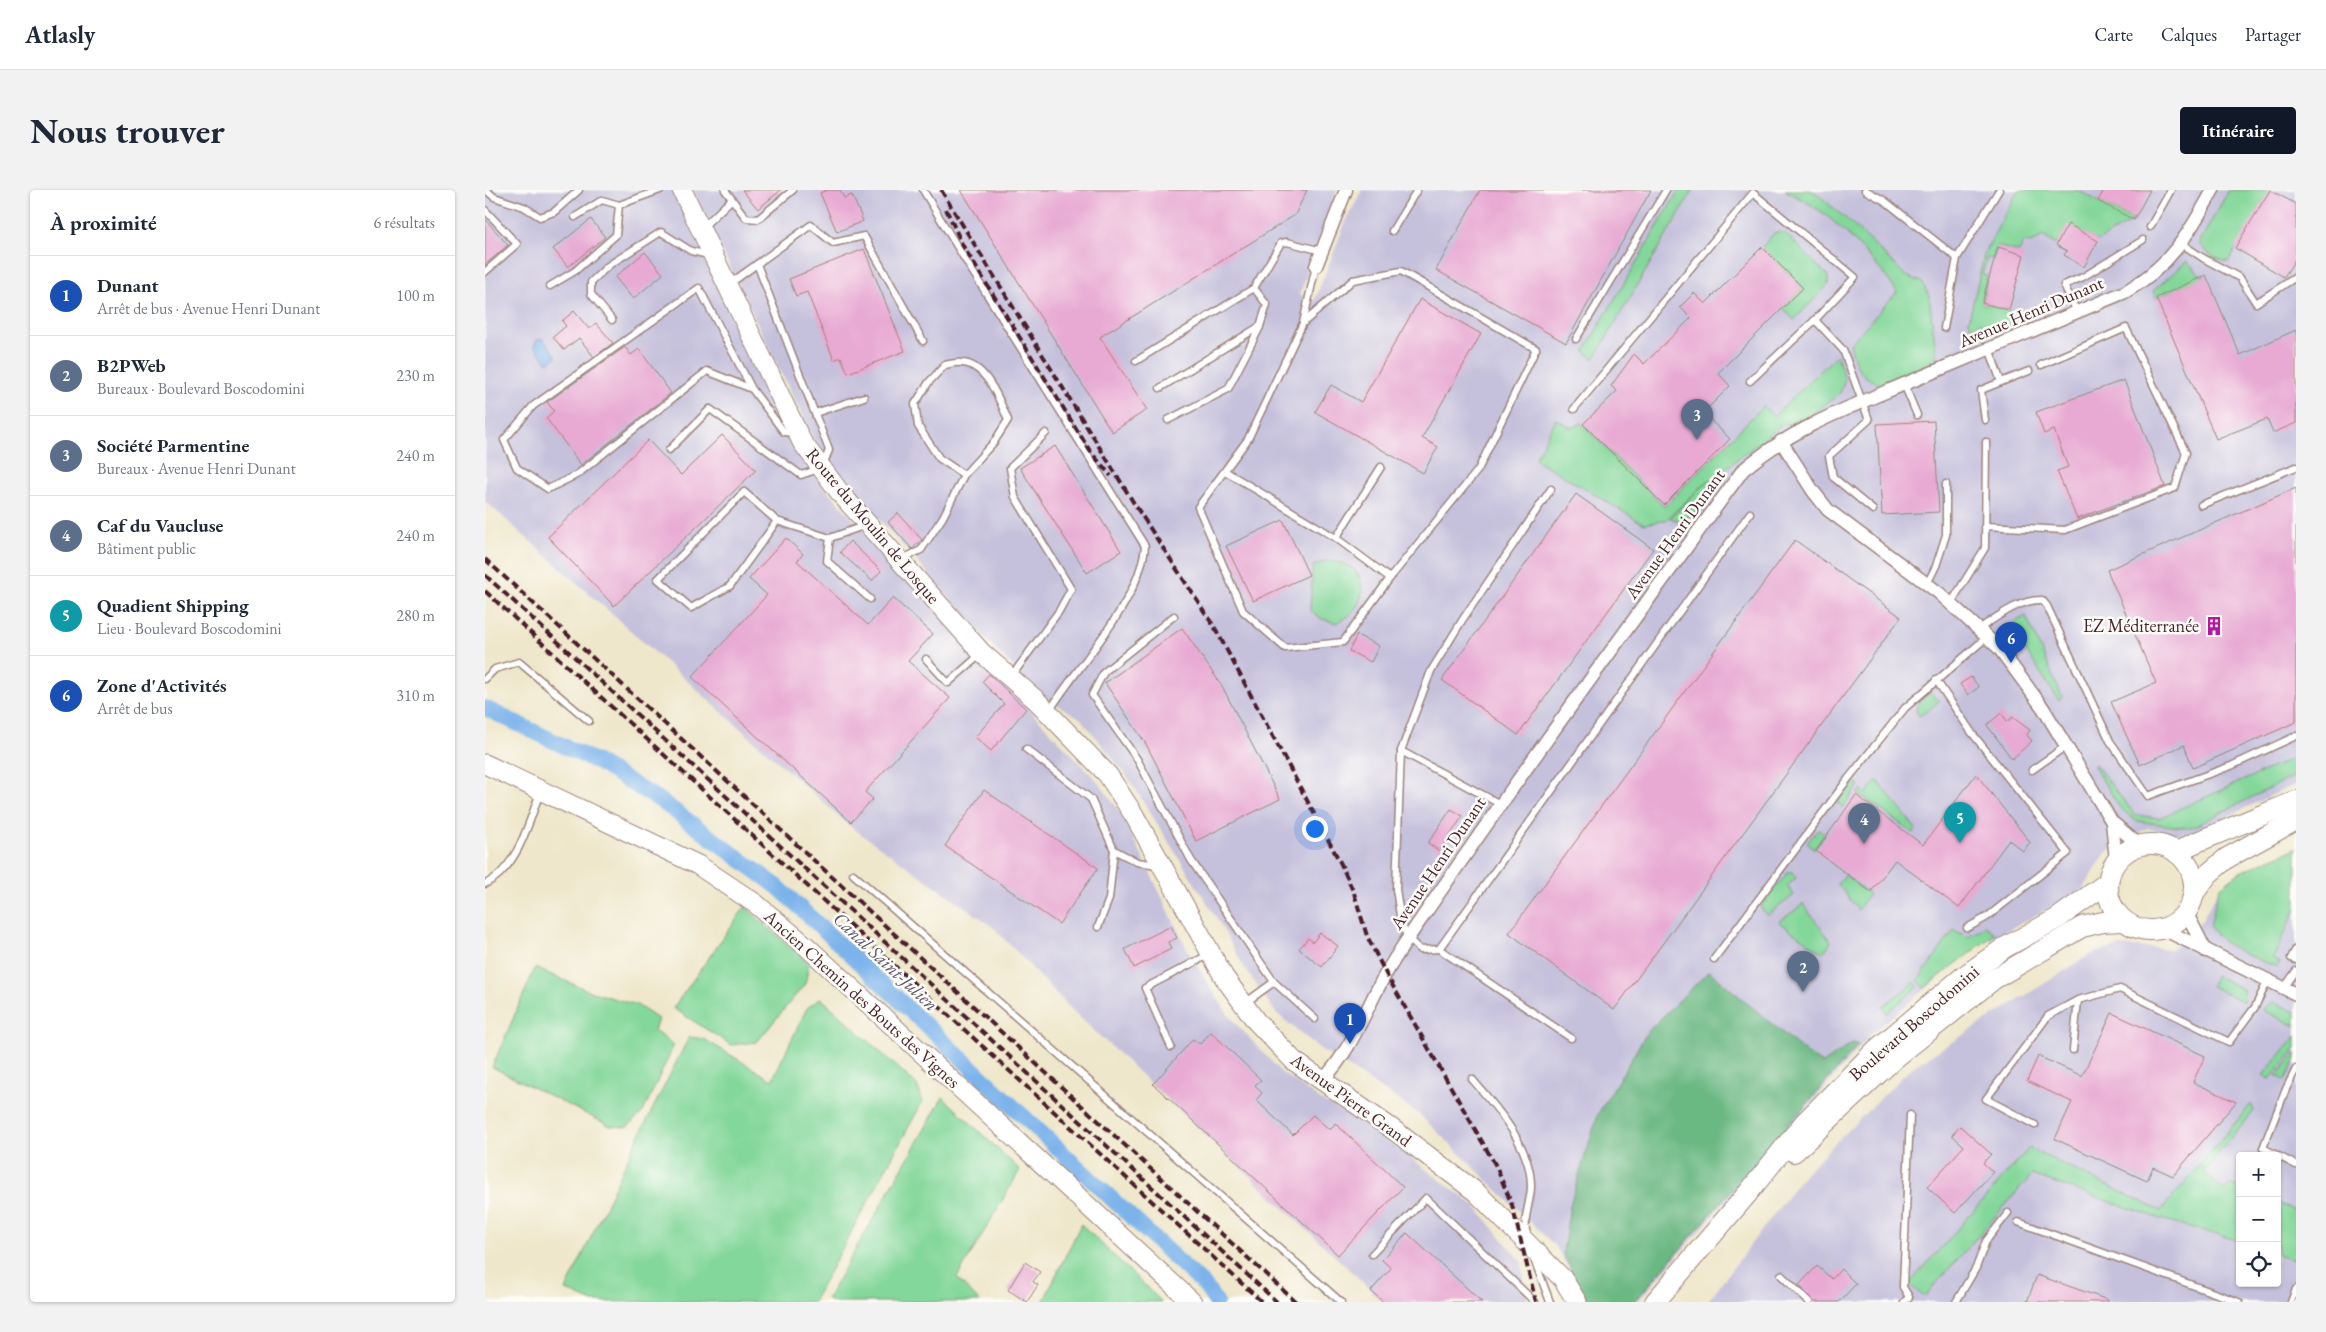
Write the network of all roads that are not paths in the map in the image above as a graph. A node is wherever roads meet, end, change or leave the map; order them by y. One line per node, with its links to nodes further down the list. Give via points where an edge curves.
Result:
1 (486, 190): 2 (lane, via 494,197 524,207 540,217 553,212)
2 (579, 190)
3 (660, 190): 16 (lane)
4 (682, 190): 20 (street, Route du Moulin de Losque)
5 (725, 190): 15 (lane)
6 (793, 190): 15 (lane, via 758,218 746,218)
7 (923, 190): 90 (lane, via 1145,546 1143,563 1130,596)
8 (1346, 190): 24 (street)
9 (1417, 190): 21 (lane)
10 (1666, 190): 40 (lane)
11 (1865, 190): 26 (lane, via 1885,201)
12 (1999, 190): 26 (lane)
13 (2171, 190): 19 (lane)
14 (2213, 190): 23 (street, Avenue Henri Dunant)
15 (732, 199): 20 (lane)
16 (619, 205): 18 (lane, via 601,200); 32 (lane, via 616,235 575,271)
17 (485, 210): 29 (lane, via 517,244)
18 (575, 217)
19 (2150, 227)
20 (701, 229): 25 (street, Route du Moulin de Losque)
21 (1392, 231)
22 (2143, 240): 34 (lane, via 2064,285)
23 (2182, 244): 30 (lane, via 2240,278 2255,304); 34 (street, Avenue Henri Dunant, via 2146,279 2125,292)
24 (1322, 251): 28 (street); 33 (lane, via 1281,243)
25 (713, 255): 31 (street, Route du Moulin de Losque); 35 (lane, via 691,251 661,232 609,265 591,282 591,294)
26 (1957, 258): 39 (lane)
27 (757, 264): 31 (lane); 41 (lane, via 811,225 833,243 864,236); 54 (lane)
28 (1316, 266): 37 (lane)
29 (485, 272)
30 (2296, 277)
31 (727, 285): 58 (street, Route du Moulin de Losque)
32 (550, 286)
33 (1254, 288): 38 (lane, via 1267,305); 43 (lane)
34 (2077, 312): 42 (street, Avenue Henri Dunant)
35 (612, 320)
36 (1815, 320): 46 (lane); 52 (lane, via 1843,350); 53 (lane, via 1855,277 1753,193)
37 (1303, 323): 66 (lane, via 1248,439); 79 (lane, via 1353,280 1401,271 1536,349 1478,470)
38 (1260, 326): 50 (lane); 56 (lane, via 1228,389)
39 (1943, 328)
40 (1576, 339)
41 (923, 341)
42 (1989, 348): 47 (lane); 48 (street, Avenue Henri Dunant)
43 (1135, 361)
44 (2041, 364): 75 (lane, via 2126,328 2186,453 2175,488 2065,530)
45 (2029, 371): 47 (lane)
46 (1749, 381)
47 (2001, 382): 57 (lane, via 1981,390)
48 (1904, 384): 52 (street, Avenue Henri Dunant); 55 (lane)
49 (752, 388): 49 (lane, via 699,288 533,406 504,440 517,468 548,489 578,474 707,371); 58 (lane, via 784,432)
50 (1159, 388)
51 (864, 397): 54 (lane)
52 (1863, 401): 60 (street, Avenue Henri Dunant); 71 (lane, via 1869,420 1829,456 1833,477)
53 (1574, 409)
54 (815, 414): 65 (lane, via 829,450)
55 (1917, 415)
56 (1168, 420)
57 (1985, 420)
58 (798, 433): 65 (street, Route du Moulin de Losque)
59 (1046, 433): 87 (lane, via 1010,468 1013,487 1015,497 1071,589)
60 (1781, 441): 80 (street, via 1828,510); 100 (street, Avenue Henri Dunant, via 1743,470)
61 (1986, 442): 75 (lane)
62 (669, 450): 65 (lane, via 710,409 801,475)
63 (1381, 467): 77 (lane)
64 (2296, 467): 70 (lane)
65 (822, 468): 74 (street, Route du Moulin de Losque)
66 (1225, 471): 77 (lane); 79 (lane, via 1198,507 1243,612 1285,648 1343,642)
67 (964, 474): 67 (lane, via 939,458 918,426 915,404 945,365 963,362 981,371 1000,400 1008,420); 78 (lane, via 943,517 921,550)
68 (1946, 484): 80 (lane, via 1946,535)
69 (1551, 489): 95 (lane, via 1431,671)
70 (2201, 506)
71 (1873, 510)
72 (1750, 513): 118 (lane)
73 (777, 522): 73 (lane, via 744,492 658,579 691,608 730,586); 76 (lane)
74 (867, 524): 76 (lane); 78 (street, Route du Moulin de Losque)
75 (1985, 526): 82 (lane, via 1985,548)
76 (831, 538): 81 (lane, via 827,561)
77 (1337, 538): 79 (lane)
78 (899, 561): 85 (street, Route du Moulin de Losque)
79 (1390, 578)
80 (1927, 584): 82 (street)
81 (870, 599)
82 (1951, 603): 84 (street)
83 (1173, 616): 126 (lane, via 1104,672 1092,695 1137,759 1191,860)
84 (1983, 633): 89 (lane); 92 (lane, via 2006,611 2042,600 2110,741 2148,796 2231,766); 93 (street, via 2011,663)
85 (982, 653): 86 (lane, via 947,683); 87 (street, Route du Moulin de Losque)
86 (926, 659)
87 (1011, 678): 90 (street, Route du Moulin de Losque)
88 (485, 679): 91 (lane, via 495,669 519,662)
89 (1935, 680): 115 (lane, via 1972,733 2067,853 1987,917); 122 (lane, via 1905,708 1848,779)
90 (1042, 706): 107 (street, Avenue Pierre Grand, via 1108,775)
91 (589, 721)
92 (2296, 736)
93 (2066, 746): 97 (lane); 102 (street)
94 (1026, 749): 104 (lane, via 1091,799)
95 (1401, 751): 100 (lane); 117 (lane, via 1396,889 1401,922)
96 (485, 764): 98 (street, Ancien Chemin des Bouts des Vignes)
97 (2033, 770)
98 (540, 790): 110 (lane, via 505,870); 148 (street, Ancien Chemin des Bouts des Vignes, via 698,865 756,904 806,946)
99 (2296, 801): 105 (main road)
100 (1500, 804): 117 (street, Avenue Henri Dunant)
101 (2296, 820): 111 (main road, via 2227,858)
102 (2111, 822): 103 (street); 106 (street)
103 (2139, 845): 105 (main road, via 2152,843); 106 (main road)
104 (1114, 850): 107 (lane, via 1137,862); 114 (lane, via 1109,899)
105 (2177, 852): 111 (main road, via 2188,864)
106 (2117, 860): 109 (main road)
107 (1162, 866): 121 (street, Avenue Pierre Grand)
108 (853, 874): 149 (lane)
109 (2107, 883): 113 (main road, via 2108,897); 141 (main road, Boulevard Boscodomini, via 2058,918 1963,977 1877,1050 1804,1123)
110 (485, 884)
111 (2194, 893): 112 (main road)
112 (2186, 912): 116 (main road); 120 (street)
113 (2123, 921): 116 (main road, via 2142,930); 141 (main road, Boulevard Boscodomini, via 2082,927 1994,980 1895,1058)
114 (1098, 927)
115 (1967, 928)
116 (2163, 929): 120 (street)
117 (1408, 938): 118 (lane, via 1420,950); 137 (street, Avenue Henri Dunant, via 1378,988 1351,1044)
118 (1439, 949): 132 (lane)
119 (2296, 949): 123 (lane, via 2291,958)
120 (2206, 951): 125 (street)
121 (1211, 954): 130 (street, Avenue Pierre Grand); 133 (lane, via 1145,988)
122 (1714, 959)
123 (2296, 960)
124 (2296, 971): 127 (lane)
125 (2268, 980): 127 (street); 129 (lane, via 2255,1007 2229,1042 2120,989)
126 (1274, 982): 130 (lane); 131 (lane)
127 (2284, 988): 128 (street)
128 (2296, 994)
129 (2078, 1000): 134 (lane); 139 (lane, via 2048,1016 1986,1099)
130 (1243, 1004): 137 (street, Avenue Pierre Grand, via 1294,1061)
131 (1315, 1019)
132 (1571, 1038)
133 (1171, 1048)
134 (2073, 1050)
135 (2296, 1069): 140 (lane, via 2263,1148)
136 (1472, 1080): 144 (lane, via 1498,1108 1522,1149 1531,1179 1531,1199 1524,1226)
137 (1322, 1081): 144 (street, Avenue Pierre Grand, via 1476,1192)
138 (1910, 1115): 155 (lane, via 1903,1287 1909,1297)
139 (2035, 1125)
140 (2296, 1165)
141 (1748, 1194): 153 (main road, Boulevard Boscodomini)
142 (2008, 1213): 156 (lane, via 1986,1241 1976,1268)
143 (2019, 1222): 157 (lane)
144 (1529, 1245): 151 (lane); 152 (street, Avenue Pierre Grand, via 1563,1279)
145 (1372, 1254): 150 (lane, via 1426,1198)
146 (1781, 1275): 154 (lane)
147 (2295, 1292): 158 (lane)
148 (1192, 1302)
149 (1341, 1302)
150 (1535, 1302)
151 (1550, 1302)
152 (1577, 1302)
153 (1655, 1302)
154 (1809, 1302)
155 (1904, 1302)
156 (1956, 1302)
157 (2239, 1302)
158 (2291, 1302)

